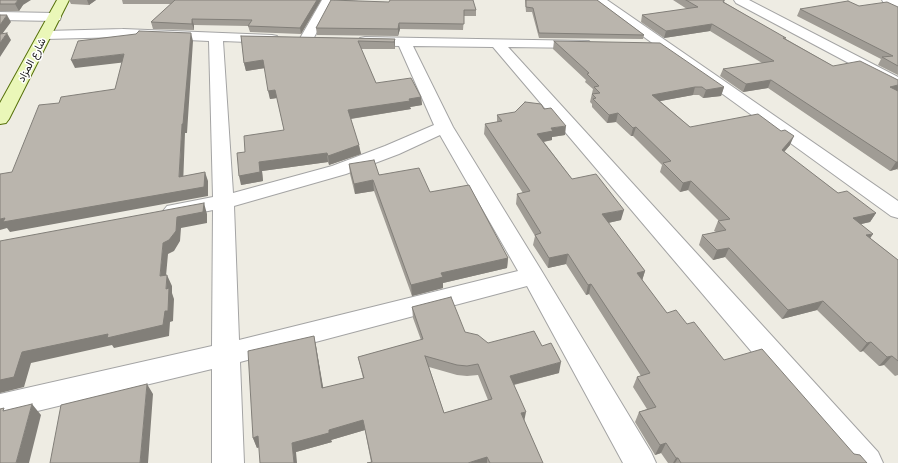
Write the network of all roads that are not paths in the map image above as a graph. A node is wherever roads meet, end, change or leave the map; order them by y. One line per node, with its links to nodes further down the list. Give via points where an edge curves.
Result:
1 (64, 0): 8 (street, شارع المزاد)
2 (328, 0): 11 (street)
3 (600, 0): 18 (street)
4 (740, 0): 19 (street)
5 (888, 0): 6 (street)
6 (898, 4)
7 (0, 16): 8 (street)
8 (55, 17): 9 (street, شارع المزاد)
9 (46, 35): 10 (street, via 123,33); 20 (street, شارع المزاد)
10 (216, 37): 11 (street); 22 (street)
11 (306, 40): 12 (street)
12 (321, 40)
13 (351, 41): 14 (street)
14 (404, 42): 15 (street); 21 (street)
15 (497, 43): 16 (street); 30 (street)
16 (599, 44)
17 (638, 45): 18 (street)
18 (661, 45): 23 (street)
19 (898, 84)
20 (0, 119)
21 (444, 127): 22 (street, via 339,170); 25 (street)
22 (223, 202): 24 (street); 26 (street)
23 (896, 207)
24 (154, 215)
25 (533, 276): 26 (street); 29 (street)
26 (225, 355): 27 (street); 28 (street)
27 (0, 407)
28 (228, 463)
29 (640, 463)
30 (867, 463)

